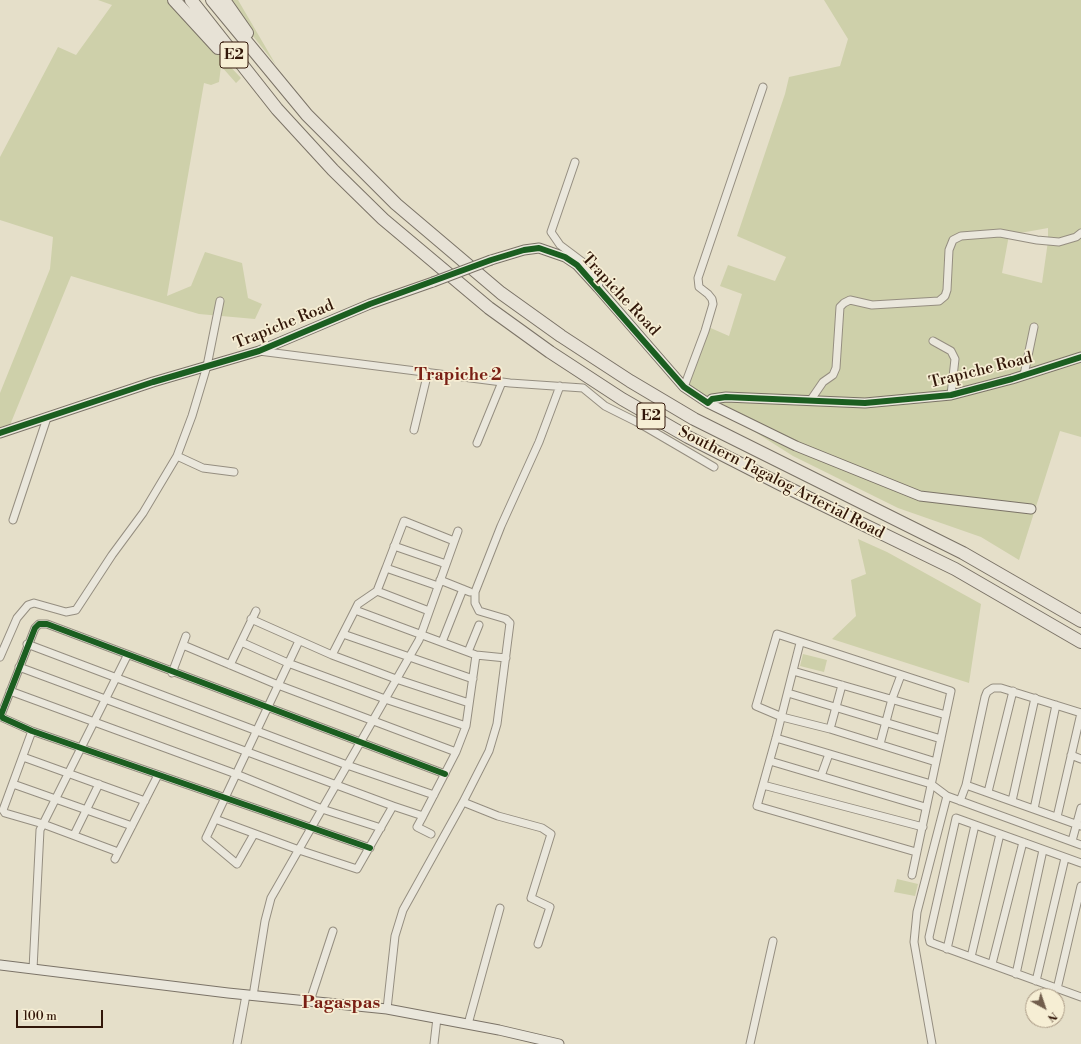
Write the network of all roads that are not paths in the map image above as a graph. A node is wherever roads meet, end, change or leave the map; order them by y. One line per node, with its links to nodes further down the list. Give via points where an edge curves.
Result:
1 (174, 0): 7 (highway)
2 (191, 0): 7 (highway, Southern Tagalog Arterial Road / E2)
3 (212, 0): 6 (highway, Southern Tagalog Arterial Road / E2)
4 (224, 0): 6 (highway)
5 (763, 87): 21 (street, via 698,278 699,287 712,299 712,304)
6 (293, 98): 45 (highway, Southern Tagalog Arterial Road / E2, via 396,204 501,293 561,336 694,419 962,552)
7 (277, 109): 53 (highway, Southern Tagalog Arterial Road / E2, via 333,170 383,219 489,308 550,352 688,437 955,569)
8 (575, 162): 10 (street, via 551,232 560,245 594,274)
9 (1081, 232): 23 (street, via 1076,237 1059,242 1000,233 961,236 953,240 948,250 947,290 939,301 872,305 850,300 844,303 840,307 836,368)
10 (598, 288): 14 (street, Trapiche Road, bridge, via 578,265 565,257 539,248 524,250 370,304); 21 (street, Trapiche Road)
11 (220, 300): 16 (street)
12 (1034, 327): 18 (street)
13 (932, 341): 22 (street, via 955,359)
14 (259, 352): 16 (street, Trapiche Road); 17 (street)
15 (1081, 358): 18 (street, Trapiche Road)
16 (207, 366): 25 (street, Trapiche Road); 29 (street)
17 (428, 372): 19 (street); 26 (street)
18 (1024, 375): 22 (street, Trapiche Road)
19 (502, 382): 20 (street); 28 (street)
20 (560, 386): 30 (street, via 583,388 605,406); 63 (street, via 475,592 475,603 479,611 506,618 510,623)
21 (684, 387): 24 (street, Trapiche Road)
22 (951, 395): 23 (street, Trapiche Road, via 865,403)
23 (810, 401): 24 (street, Trapiche Road, via 726,397 712,399)
24 (708, 403): 32 (street, via 796,446 920,496)
25 (48, 418): 27 (street, Trapiche Road); 33 (street)
26 (414, 430)
27 (0, 433)
28 (477, 443)
29 (177, 456): 31 (street, via 203,468); 61 (street, via 143,513 112,555 80,606 73,612 66,612 34,603 28,605 17,618)
30 (714, 467)
31 (234, 472)
32 (1031, 509)
33 (13, 520)
34 (458, 531): 35 (street)
35 (454, 541): 36 (street, via 404,521); 37 (street)
36 (394, 546): 37 (street); 38 (street)
37 (446, 564): 39 (street)
38 (386, 568): 39 (street); 40 (street)
39 (439, 583): 43 (street); 52 (street, via 466,591)
40 (377, 591): 42 (street, via 358,604); 43 (street)
41 (256, 610): 44 (street)
42 (355, 610): 47 (street); 48 (street)
43 (429, 611): 48 (street)
44 (251, 619): 50 (street); 51 (street)
45 (1081, 621)
46 (479, 625): 57 (street)
47 (343, 634): 58 (street); 62 (street)
48 (421, 634): 52 (street); 62 (street)
49 (186, 636): 56 (street)
50 (299, 641): 58 (street); 64 (street)
51 (241, 642): 64 (street); 65 (street)
52 (442, 642): 57 (street)
53 (1081, 642)
54 (800, 643): 67 (street); 69 (street); 88 (street, via 777,634 756,706)
55 (27, 644): 60 (street, via 34,628 40,624 47,624); 66 (street); 70 (street)
56 (183, 645): 65 (street); 68 (street)
57 (468, 652): 59 (street)
58 (332, 655): 71 (street)
59 (476, 655): 63 (street); 72 (street)
60 (127, 656): 68 (street); 70 (street)
61 (0, 657)
62 (408, 657): 71 (street); 72 (street)
63 (506, 658): 129 (street, via 497,724 489,751)
64 (288, 663): 73 (street); 80 (street)
65 (230, 665): 73 (street)
66 (19, 667): 76 (street); 79 (street)
67 (793, 671): 74 (street); 77 (street)
68 (172, 672): 84 (street)
69 (901, 675): 81 (street); 87 (street, via 951,691)
70 (116, 677): 79 (street); 94 (street)
71 (396, 679): 80 (street); 82 (street)
72 (473, 679): 82 (street)
73 (278, 685): 84 (street); 89 (street)
74 (842, 685): 81 (street); 85 (street)
75 (1013, 691): 78 (street); 120 (street, via 992,688 987,692); 121 (street)
76 (10, 692): 90 (street); 95 (street, via 2,716)
77 (788, 694): 85 (street); 88 (street)
78 (1035, 698): 83 (street); 128 (street)
79 (105, 699): 90 (street); 101 (street)
80 (384, 699): 89 (street); 92 (street)
81 (892, 699): 87 (street); 91 (street)
82 (470, 703): 92 (street)
83 (1056, 705): 86 (street); 134 (street)
84 (267, 708): 94 (street); 98 (street)
85 (836, 708): 91 (street); 93 (street)
86 (1081, 713): 104 (street)
87 (946, 715): 97 (street)
88 (782, 717): 93 (street); 96 (street)
89 (372, 721): 98 (street); 102 (street)
90 (94, 722): 100 (street); 111 (street)
91 (885, 722): 97 (street); 99 (street)
92 (466, 726): 102 (street)
93 (830, 729): 99 (street)
94 (257, 730): 101 (street); 109 (street)
95 (32, 731): 100 (street); 105 (street)
96 (776, 738): 103 (street); 107 (street)
97 (941, 738): 108 (street)
98 (360, 742): 109 (street); 112 (street)
99 (880, 744): 108 (street)
100 (81, 748): 110 (street); 113 (street)
101 (247, 751): 111 (street); 118 (street)
102 (456, 752): 112 (street)
103 (829, 754): 114 (street); 117 (street)
104 (1071, 755): 106 (street); 137 (street)
105 (23, 757): 110 (street); 115 (street)
106 (1081, 759)
107 (770, 761): 114 (street); 119 (street)
108 (936, 762): 117 (street)
109 (347, 765): 118 (street); 122 (street)
110 (68, 773): 116 (street); 125 (street)
111 (236, 774): 124 (street); 132 (street)
112 (445, 774): 122 (street)
113 (158, 775): 124 (street); 126 (street)
114 (821, 776): 131 (street)
115 (13, 784): 125 (street); 139 (street, via 3,810 5,813)
116 (99, 784): 126 (street); 135 (street)
117 (931, 784): 123 (street); 131 (street)
118 (335, 785): 130 (street); 132 (street)
119 (763, 785): 143 (street); 156 (street, via 757,806)
120 (966, 785): 121 (street); 127 (street)
121 (988, 792): 128 (street)
122 (434, 795): 136 (street)
123 (947, 796): 127 (street); 185 (street, via 917,912 914,942)
124 (225, 798): 138 (street); 145 (street)
125 (55, 799): 135 (street); 139 (street)
126 (145, 801): 142 (street)
127 (960, 801): 150 (street)
128 (1012, 801): 134 (street)
129 (463, 802): 164 (street, via 498,816 542,828 551,834 531,898 550,907); 178 (street, via 403,910 395,936)
130 (393, 806): 136 (street); 144 (street)
131 (925, 807): 143 (street)
132 (322, 808): 144 (street); 145 (street)
133 (1081, 808): 141 (street)
134 (1034, 809): 137 (street)
135 (87, 810): 142 (street); 149 (street)
136 (423, 816): 147 (street, via 417,827)
137 (1057, 817): 141 (street)
138 (215, 819): 146 (street); 146 (street, via 206,838 237,864)
139 (43, 824): 149 (street); 169 (street, via 40,830)
140 (975, 825): 148 (street); 165 (street); 165 (street, via 960,818 954,821 928,937 930,942)
141 (1079, 825): 150 (street)
142 (132, 826): 149 (street, via 116,855)
143 (923, 827): 156 (street)
144 (381, 828): 153 (street)
145 (310, 829): 153 (street); 154 (street)
146 (254, 834): 154 (street)
147 (431, 834)
148 (1000, 834): 151 (street); 166 (street)
149 (74, 835)
150 (1072, 841): 152 (street)
151 (1023, 842): 155 (street); 167 (street)
152 (1081, 845)
153 (370, 848): 154 (street, via 357,869)
154 (299, 850): 175 (street, via 271,898)
155 (1043, 850): 157 (street); 170 (street)
156 (916, 852): 159 (street)
157 (1065, 858): 158 (street); 171 (street)
158 (1081, 863)
159 (912, 876)
160 (1081, 886): 173 (street)
161 (500, 908): 180 (street)
162 (333, 931): 177 (street)
163 (773, 941): 184 (street)
164 (538, 944)
165 (947, 949): 166 (street)
166 (971, 958): 167 (street)
167 (992, 964): 170 (street)
168 (0, 965): 169 (street)
169 (33, 969): 175 (street)
170 (1016, 974): 171 (street)
171 (1036, 981): 172 (street)
172 (1054, 988)
173 (1057, 988)
174 (1065, 992): 176 (street)
175 (249, 995): 177 (street); 181 (street)
176 (1081, 997)
177 (310, 1001): 178 (street)
178 (387, 1009): 179 (street)
179 (437, 1018): 180 (street); 182 (street)
180 (468, 1024): 183 (street)
181 (236, 1044)
182 (434, 1044)
183 (560, 1044)
184 (750, 1044)
185 (932, 1044)

